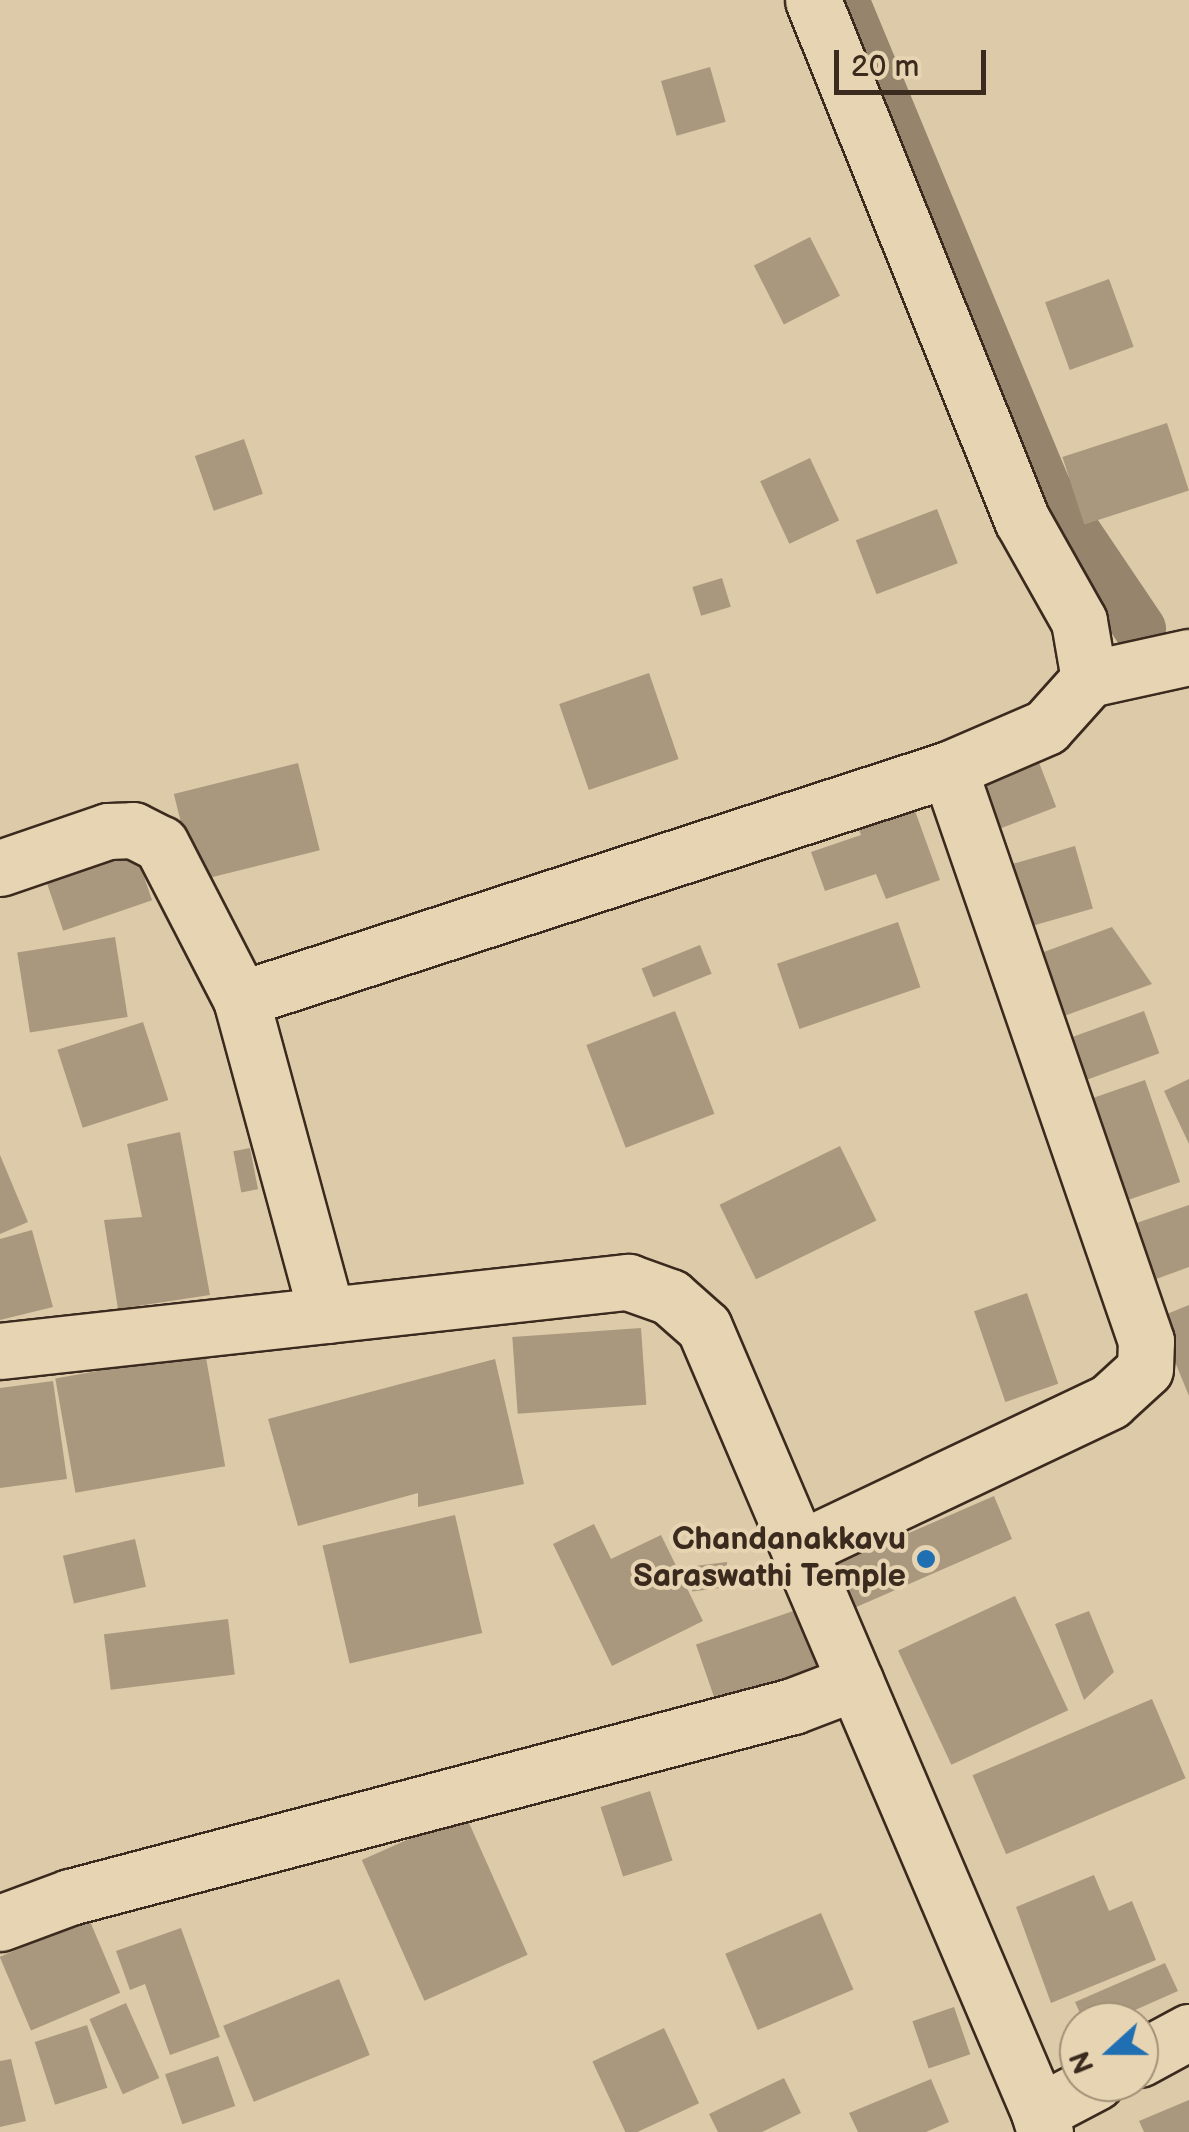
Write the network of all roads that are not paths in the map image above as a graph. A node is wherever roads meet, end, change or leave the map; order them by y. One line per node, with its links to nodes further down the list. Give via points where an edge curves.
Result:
1 (814, 0): 3 (street, via 1015,503 1079,621)
2 (1189, 657): 3 (street)
3 (1089, 679): 4 (street, via 1046,727)
4 (949, 769): 6 (street); 9 (street, via 1146,1341 1145,1369 1110,1401)
5 (0, 868): 6 (street, via 108,831 133,830 160,844)
6 (241, 999): 7 (street)
7 (327, 1315): 8 (street); 9 (street, via 628,1282 670,1297 704,1327)
8 (0, 1351)
9 (801, 1548): 10 (street)
10 (856, 1682): 11 (street, via 793,1706 70,1897); 15 (street)
11 (0, 1923)
12 (1189, 2032): 13 (street)
13 (1159, 2048)
14 (1069, 2102): 15 (street)
15 (1042, 2122)

